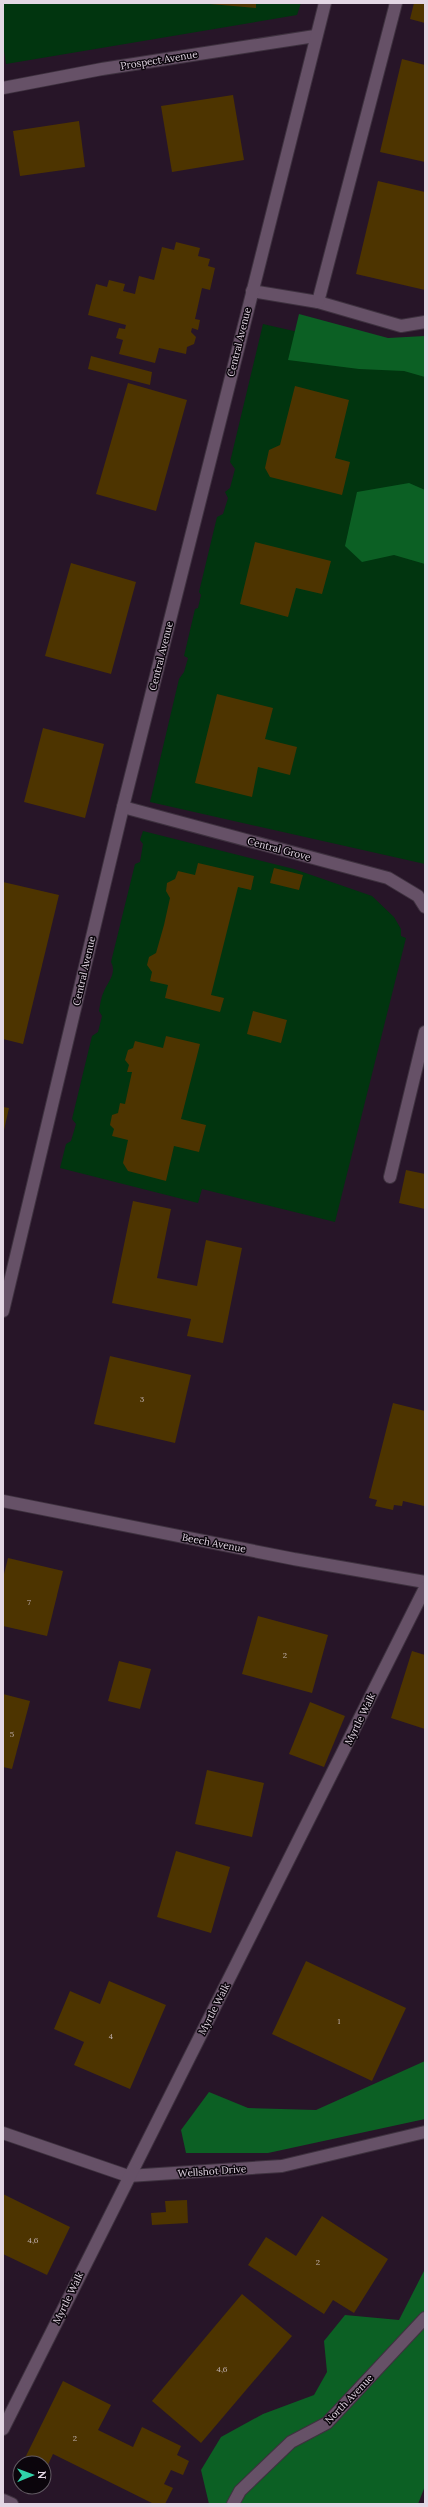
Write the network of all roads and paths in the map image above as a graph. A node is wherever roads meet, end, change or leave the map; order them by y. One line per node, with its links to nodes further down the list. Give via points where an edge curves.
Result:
1 (325, 3): 3 (street, Central Avenue)
2 (396, 3): 6 (street)
3 (315, 36): 4 (street, Prospect Avenue, via 102,69); 5 (street, Central Avenue)
4 (3, 88)
5 (252, 291): 6 (street); 8 (street, Central Avenue)
6 (318, 302): 7 (street, via 401,326)
7 (425, 322)
8 (123, 807): 9 (street, Central Grove, via 388,878 418,896); 12 (street, Central Avenue)
9 (425, 907)
10 (425, 1032): 11 (street)
11 (390, 1177)
12 (3, 1312)
13 (3, 1501): 14 (street, Beech Avenue, via 294,1559)
14 (425, 1582)
15 (425, 1588): 18 (street, Myrtle Walk, via 299,1844)
16 (425, 2132): 18 (street, Wellshot Drive, via 282,2166)
17 (3, 2133): 18 (street, Wellshot Drive)
18 (128, 2176): 20 (street, Myrtle Walk)
19 (425, 2318): 23 (street, North Avenue, via 327,2423 291,2442 240,2491)
20 (3, 2429)
21 (3, 2500): 22 (street)
22 (12, 2504)
23 (233, 2504)

